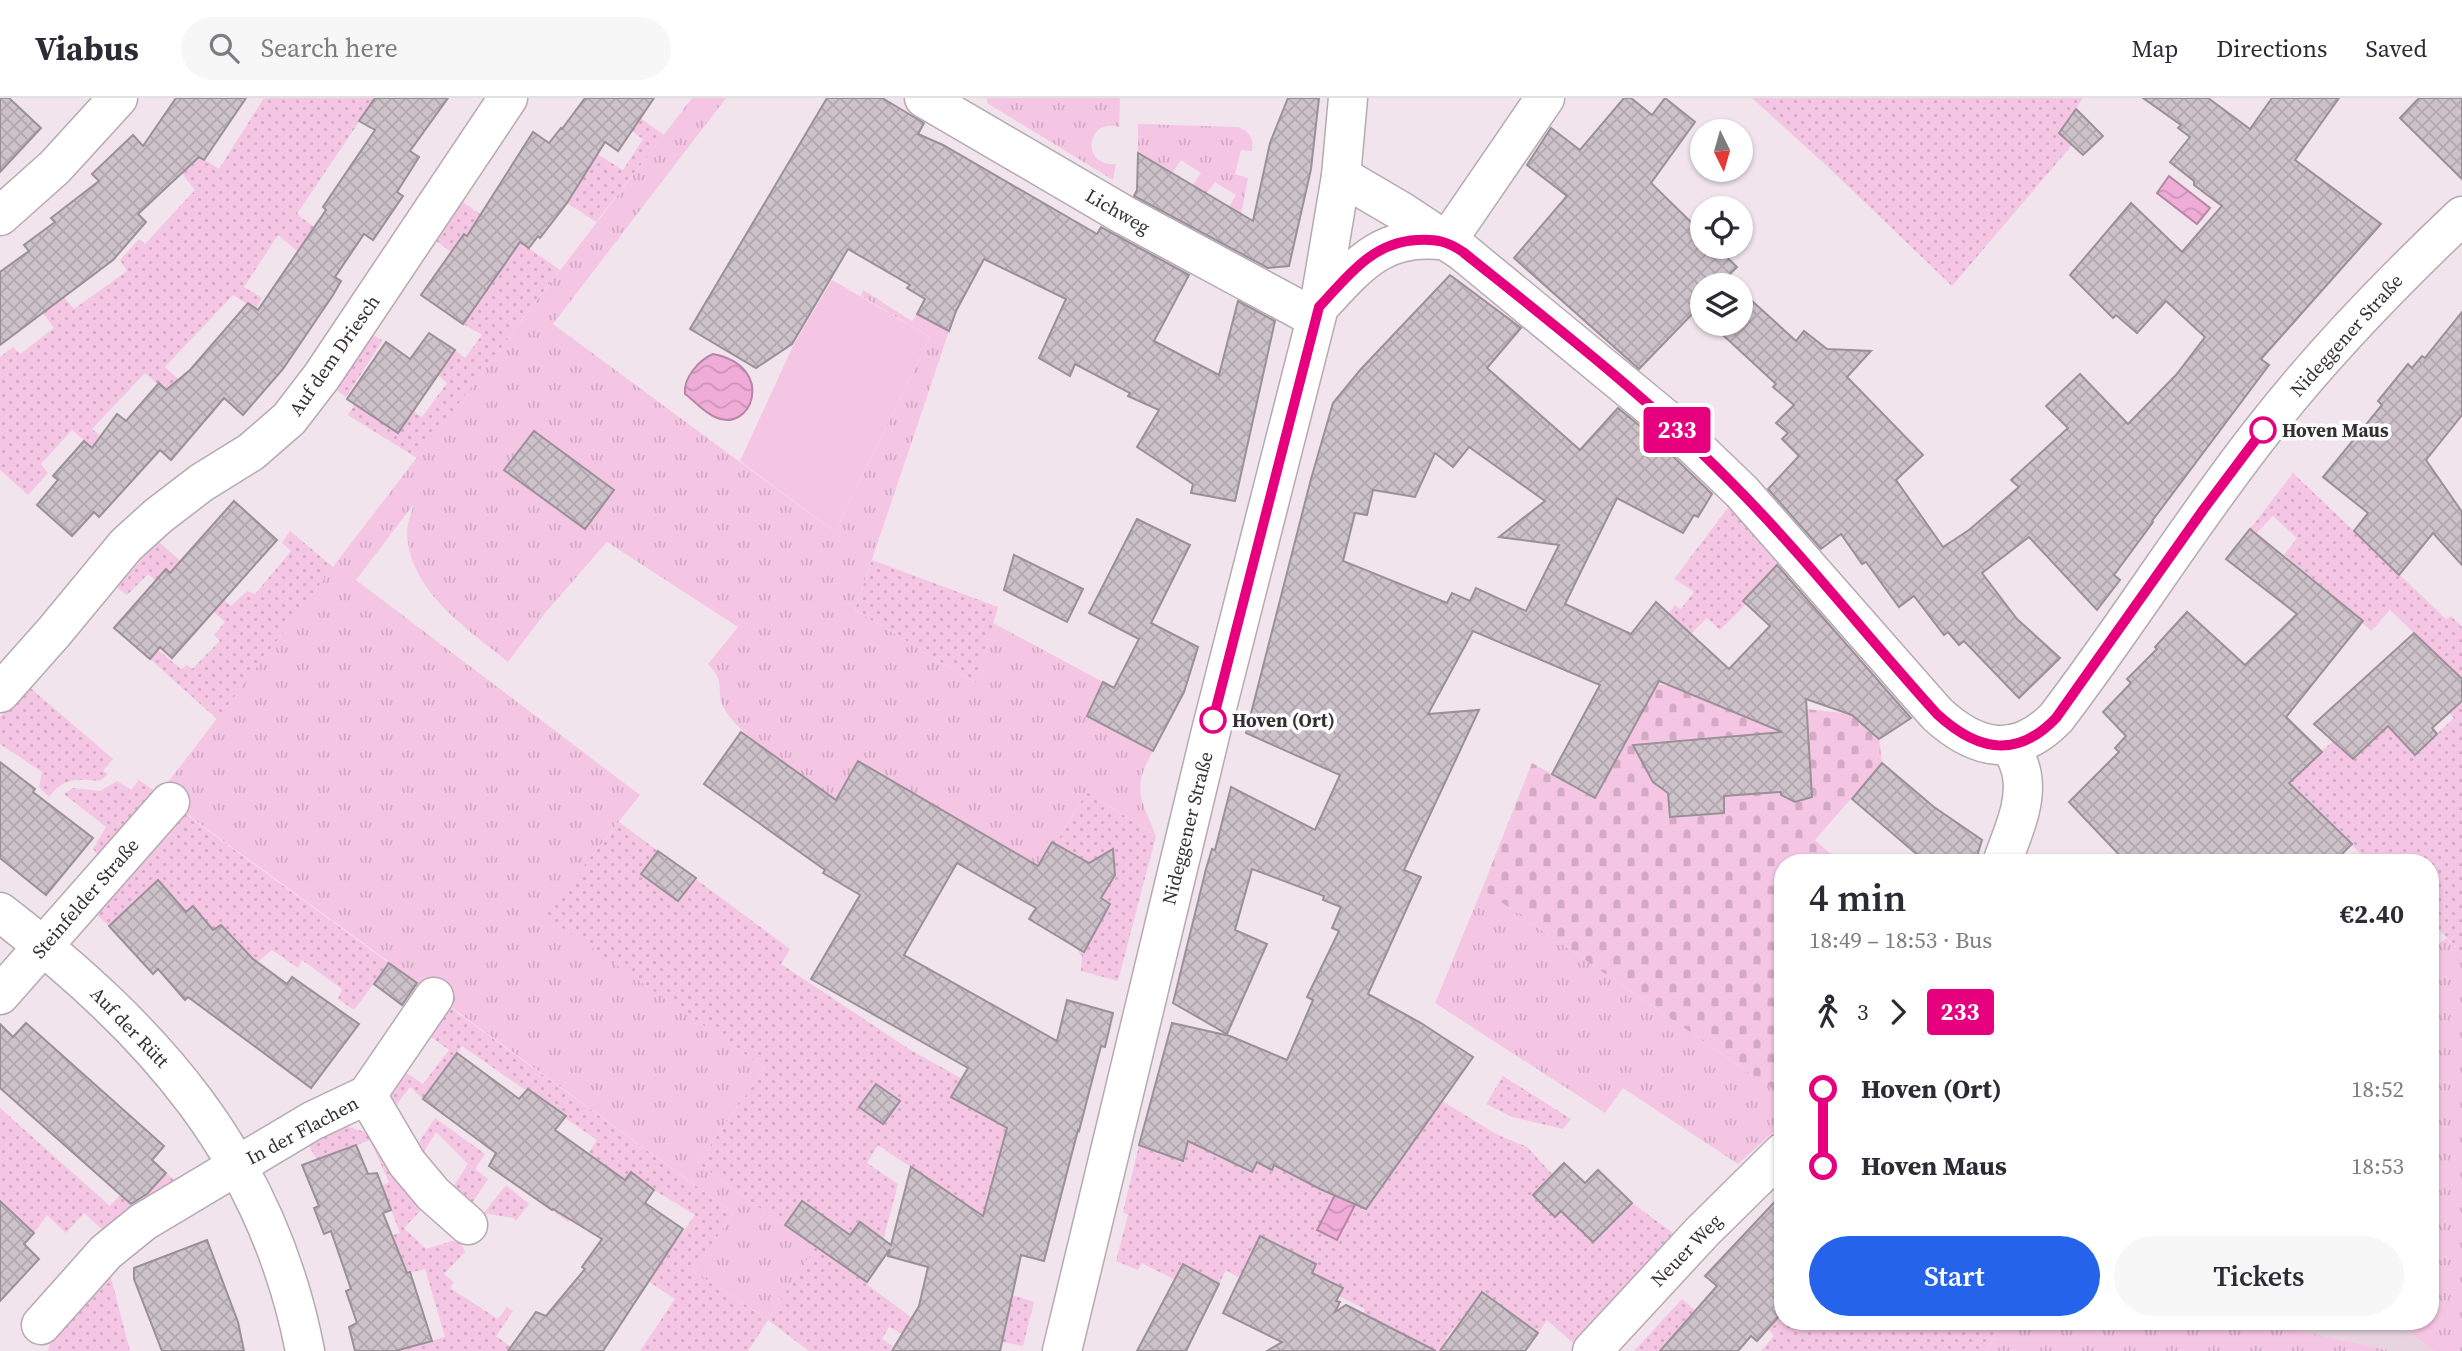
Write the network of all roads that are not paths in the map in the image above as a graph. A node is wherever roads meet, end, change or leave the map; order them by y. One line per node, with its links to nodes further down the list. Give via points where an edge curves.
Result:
1 (118, 98): 7 (street, via 55,167)
2 (508, 98): 11 (street, Auf dem Driesch, via 289,419 126,545)
3 (924, 98): 10 (street, Lichweg, via 1124,215)
4 (1348, 98): 6 (street)
5 (1545, 98): 9 (street)
6 (1340, 176): 9 (street, Nideggener Straße); 10 (street, Nideggener Straße)
7 (0, 216)
8 (2462, 216): 12 (street, Nideggener Straße, via 2375,301 2262,432 2056,718 2036,735)
9 (1447, 241): 10 (street, Nideggener Straße, via 1407,241 1385,247 1362,262); 12 (street, Nideggener Straße, via 1572,340 1719,470 1948,724 1984,744)
10 (1317, 313): 25 (street, Nideggener Straße, via 1210,731)
11 (0, 693)
12 (2011, 744): 14 (street, via 2022,774 2022,796)
13 (170, 802): 16 (street, Steinfelder Straße)
14 (2005, 854)
15 (0, 912): 16 (street, Auf der Rütt)
16 (43, 946): 17 (street, Steinfelder Straße); 21 (street, Auf der Rütt, via 154,1049)
17 (0, 995)
18 (434, 997): 19 (street, In der Flachen)
19 (367, 1096): 21 (street, In der Flachen); 22 (street, In der Flachen, via 407,1163)
20 (1774, 1161): 26 (street, Neuer Weg)
21 (237, 1164): 23 (street, via 121,1239); 24 (street, Auf der Rütt, via 276,1246)
22 (468, 1225)
23 (41, 1325)
24 (305, 1351)
25 (1062, 1351)
26 (1591, 1351)

